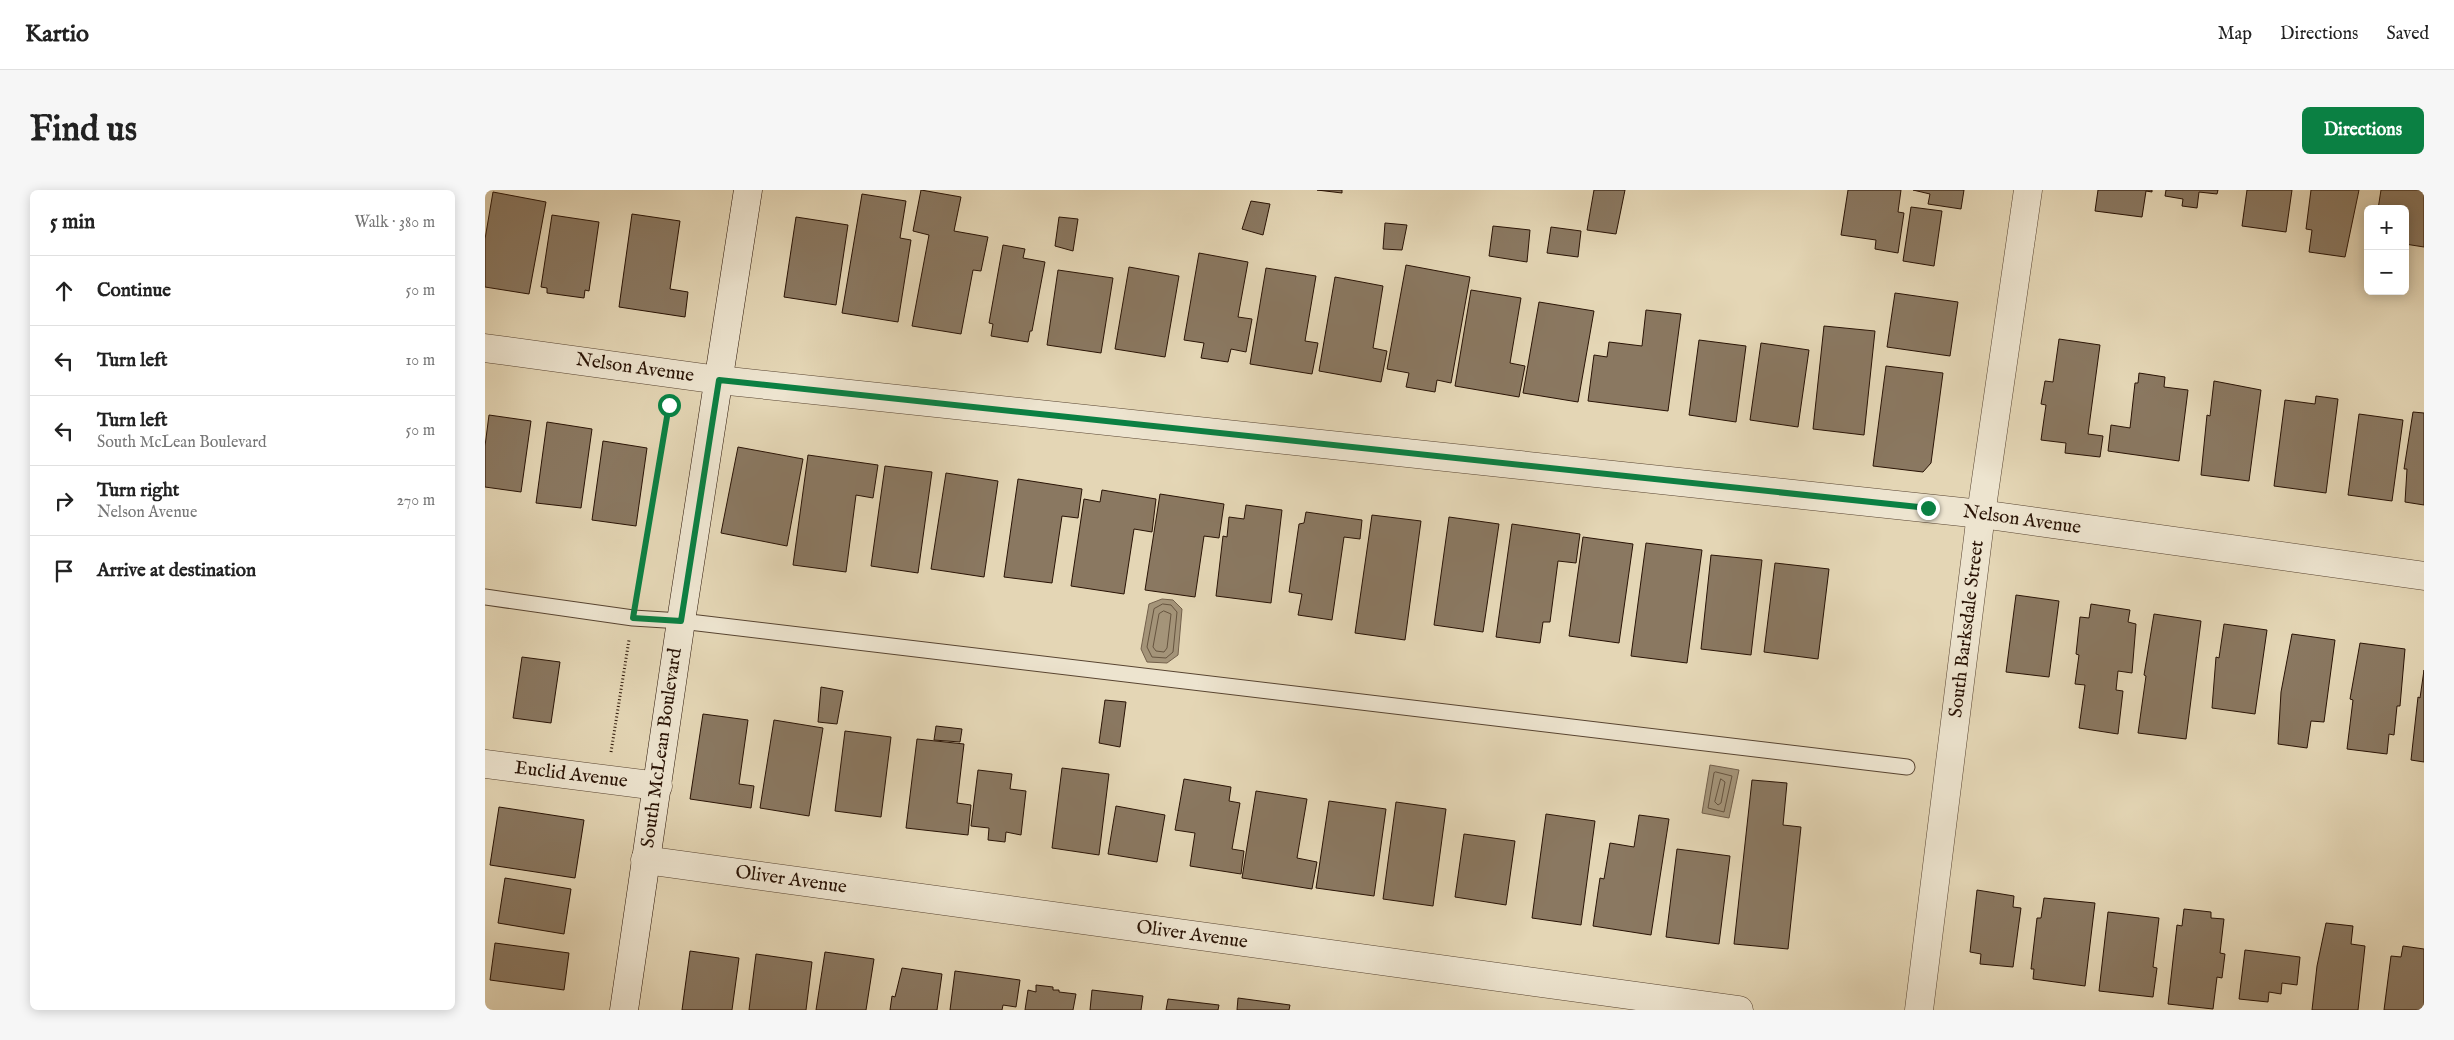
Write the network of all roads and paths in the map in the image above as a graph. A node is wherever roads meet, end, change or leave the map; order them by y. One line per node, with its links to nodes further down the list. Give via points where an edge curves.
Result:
1 (749, 190): 4 (street, South McLean Boulevard)
2 (2028, 190): 6 (street, South Barksdale Street)
3 (485, 348): 4 (street, Nelson Avenue)
4 (719, 380): 6 (street, Nelson Avenue); 10 (street, South McLean Boulevard)
5 (669, 405): 9 (path)
6 (1981, 514): 7 (street, Nelson Avenue); 18 (street, South Barksdale Street)
7 (2424, 576)
8 (485, 597): 9 (lane)
9 (633, 618): 10 (lane); 11 (path)
10 (681, 621): 13 (lane); 14 (street, South McLean Boulevard)
11 (610, 758)
12 (485, 764): 14 (street, Euclid Avenue)
13 (1907, 767)
14 (658, 786): 15 (street, South McLean Boulevard)
15 (645, 860): 16 (street, South McLean Boulevard); 17 (street, Oliver Avenue)
16 (623, 1010)
17 (1739, 1010)
18 (1919, 1010)

